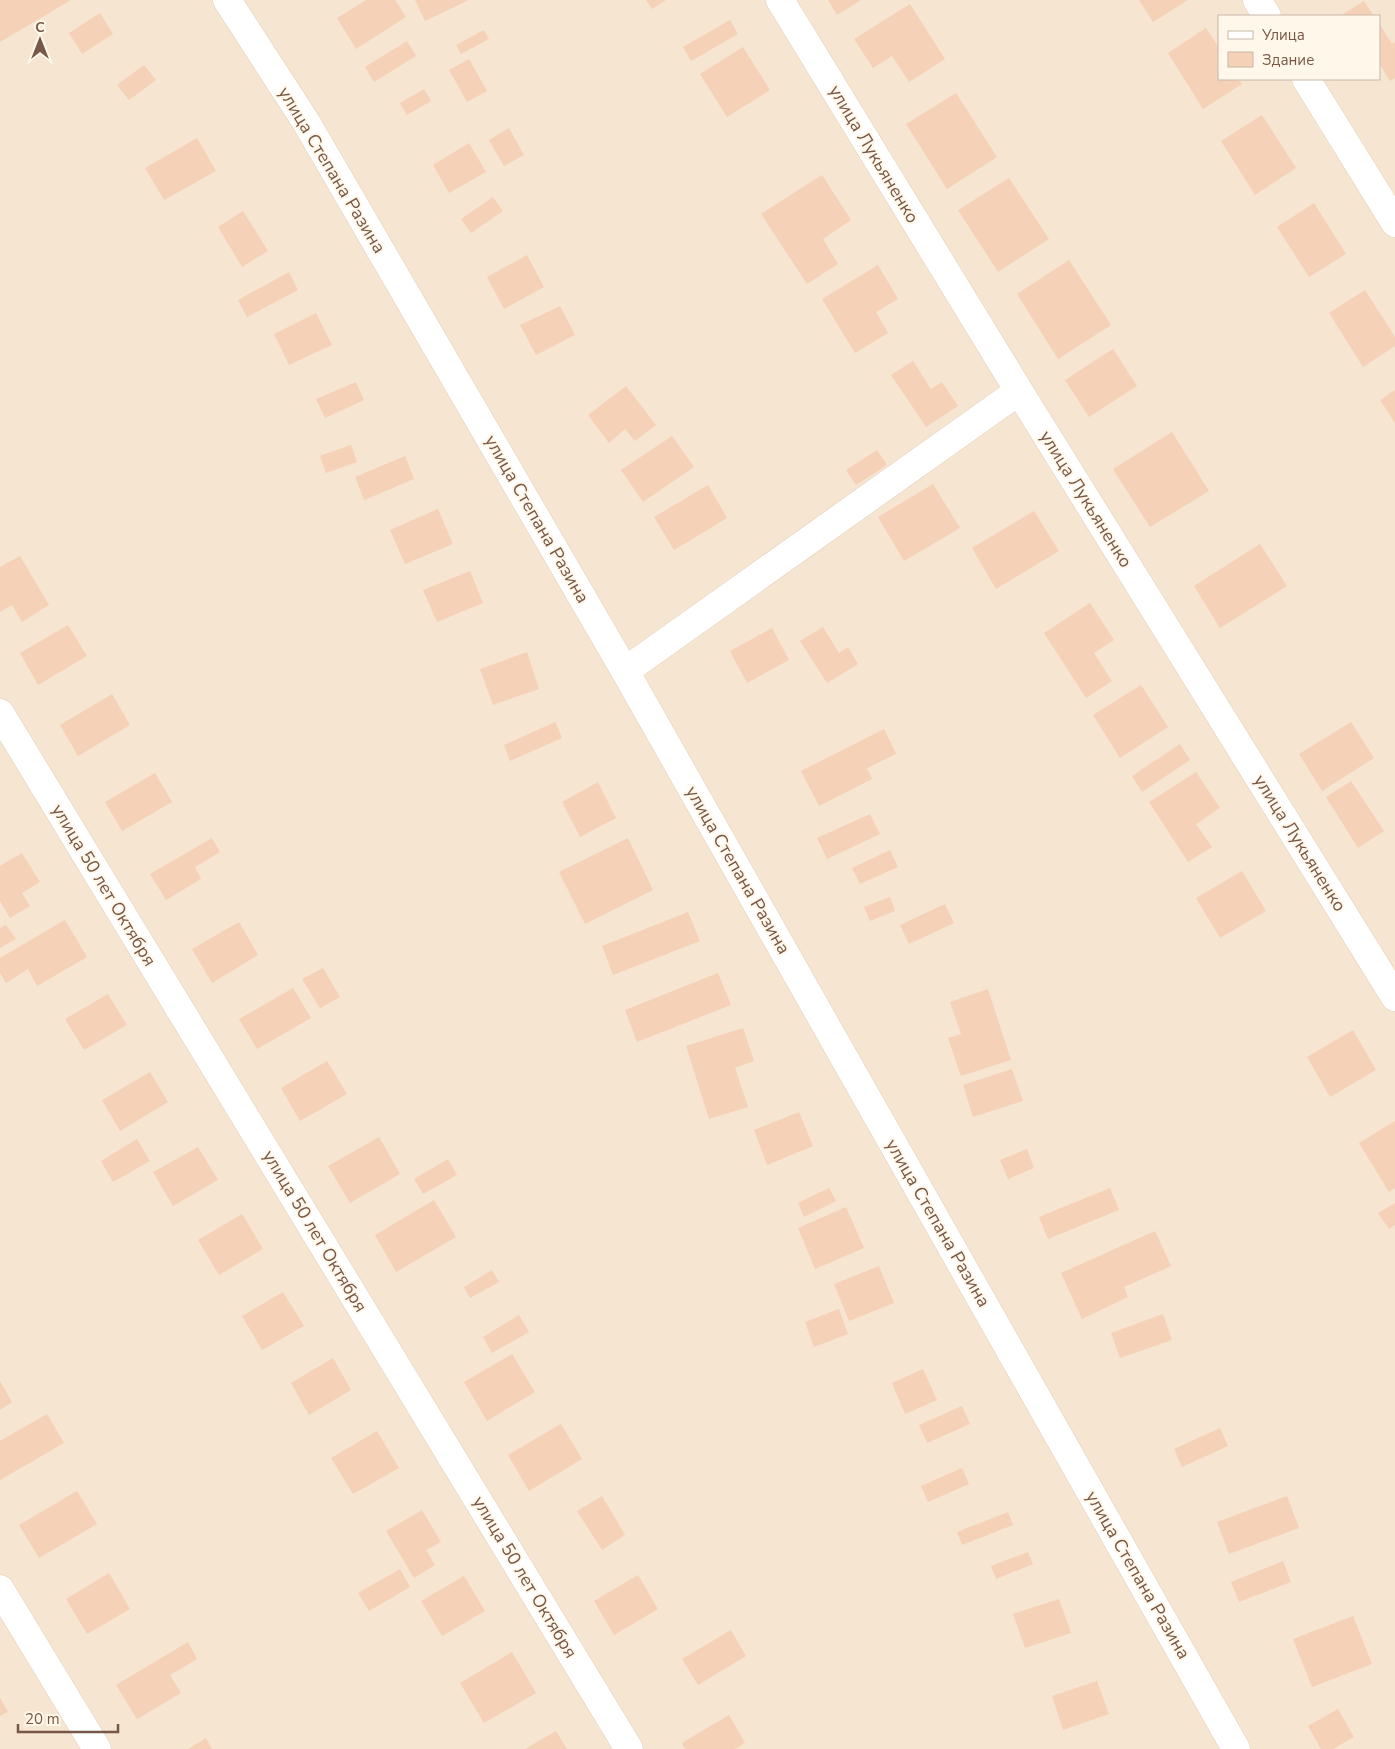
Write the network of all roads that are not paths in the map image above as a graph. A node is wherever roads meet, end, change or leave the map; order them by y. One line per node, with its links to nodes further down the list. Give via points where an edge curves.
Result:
1 (227, 0): 8 (street, улица Степана Разина, via 306,122)
2 (780, 0): 7 (street, улица Лукьяненко)
3 (1257, 0): 4 (street)
4 (1266, 15)
5 (1307, 80): 6 (street)
6 (1395, 223)
7 (1019, 391): 8 (street); 10 (street, улица Лукьяненко)
8 (625, 671): 14 (street, улица Степана Разина)
9 (0, 713): 13 (street, улица 50 лет Октября)
10 (1395, 996)
11 (0, 1589): 12 (street)
12 (97, 1749)
13 (629, 1749)
14 (1236, 1749)

